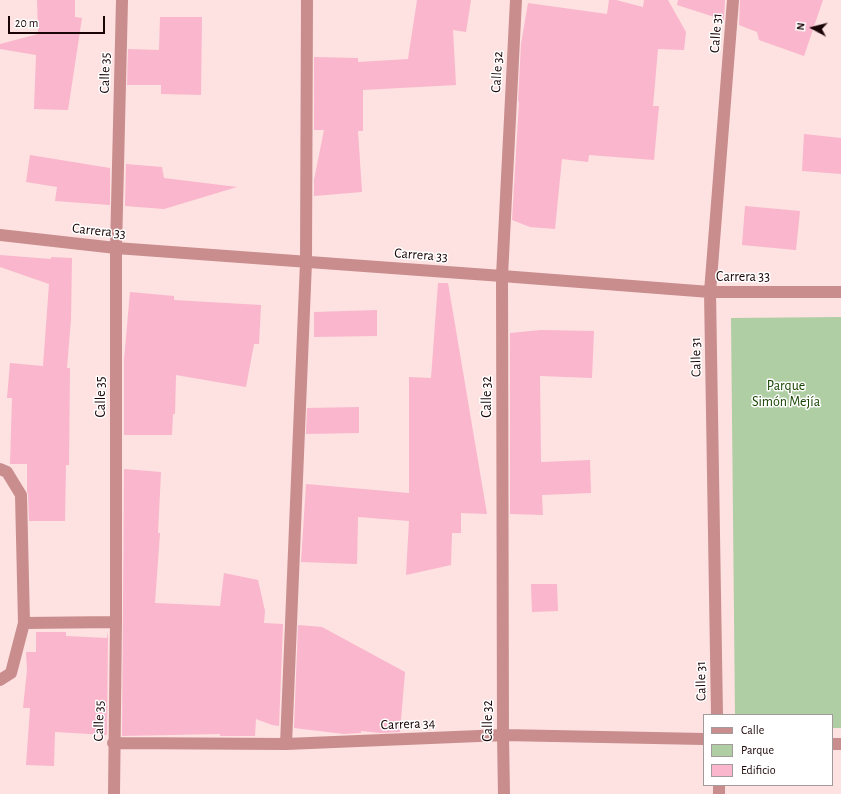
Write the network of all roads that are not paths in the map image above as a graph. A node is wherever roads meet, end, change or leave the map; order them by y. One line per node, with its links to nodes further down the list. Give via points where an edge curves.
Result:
1 (122, 0): 6 (street, Calle 35)
2 (306, 0): 7 (street)
3 (516, 0): 8 (street, Calle 32)
4 (733, 0): 9 (street, Calle 31)
5 (0, 235): 6 (street, Carrera 33)
6 (116, 248): 7 (street, Carrera 33); 12 (street, Calle 35)
7 (306, 262): 8 (street, Carrera 33); 19 (street)
8 (502, 276): 9 (street, Carrera 33); 16 (street, Calle 32)
9 (710, 292): 10 (street, Carrera 33); 15 (street, Calle 31)
10 (841, 292)
11 (0, 469): 13 (street, via 7,472 21,495)
12 (116, 622): 13 (street); 18 (street, Calle 35)
13 (24, 623): 14 (street, via 11,673)
14 (0, 680)
15 (717, 714)
16 (503, 735): 17 (street, Carrera 34); 19 (street, Carrera 34); 21 (street, Calle 32)
17 (703, 740)
18 (113, 743): 19 (street, Carrera 34); 20 (street, Calle 35)
19 (286, 744)
20 (114, 794)
21 (504, 794)

